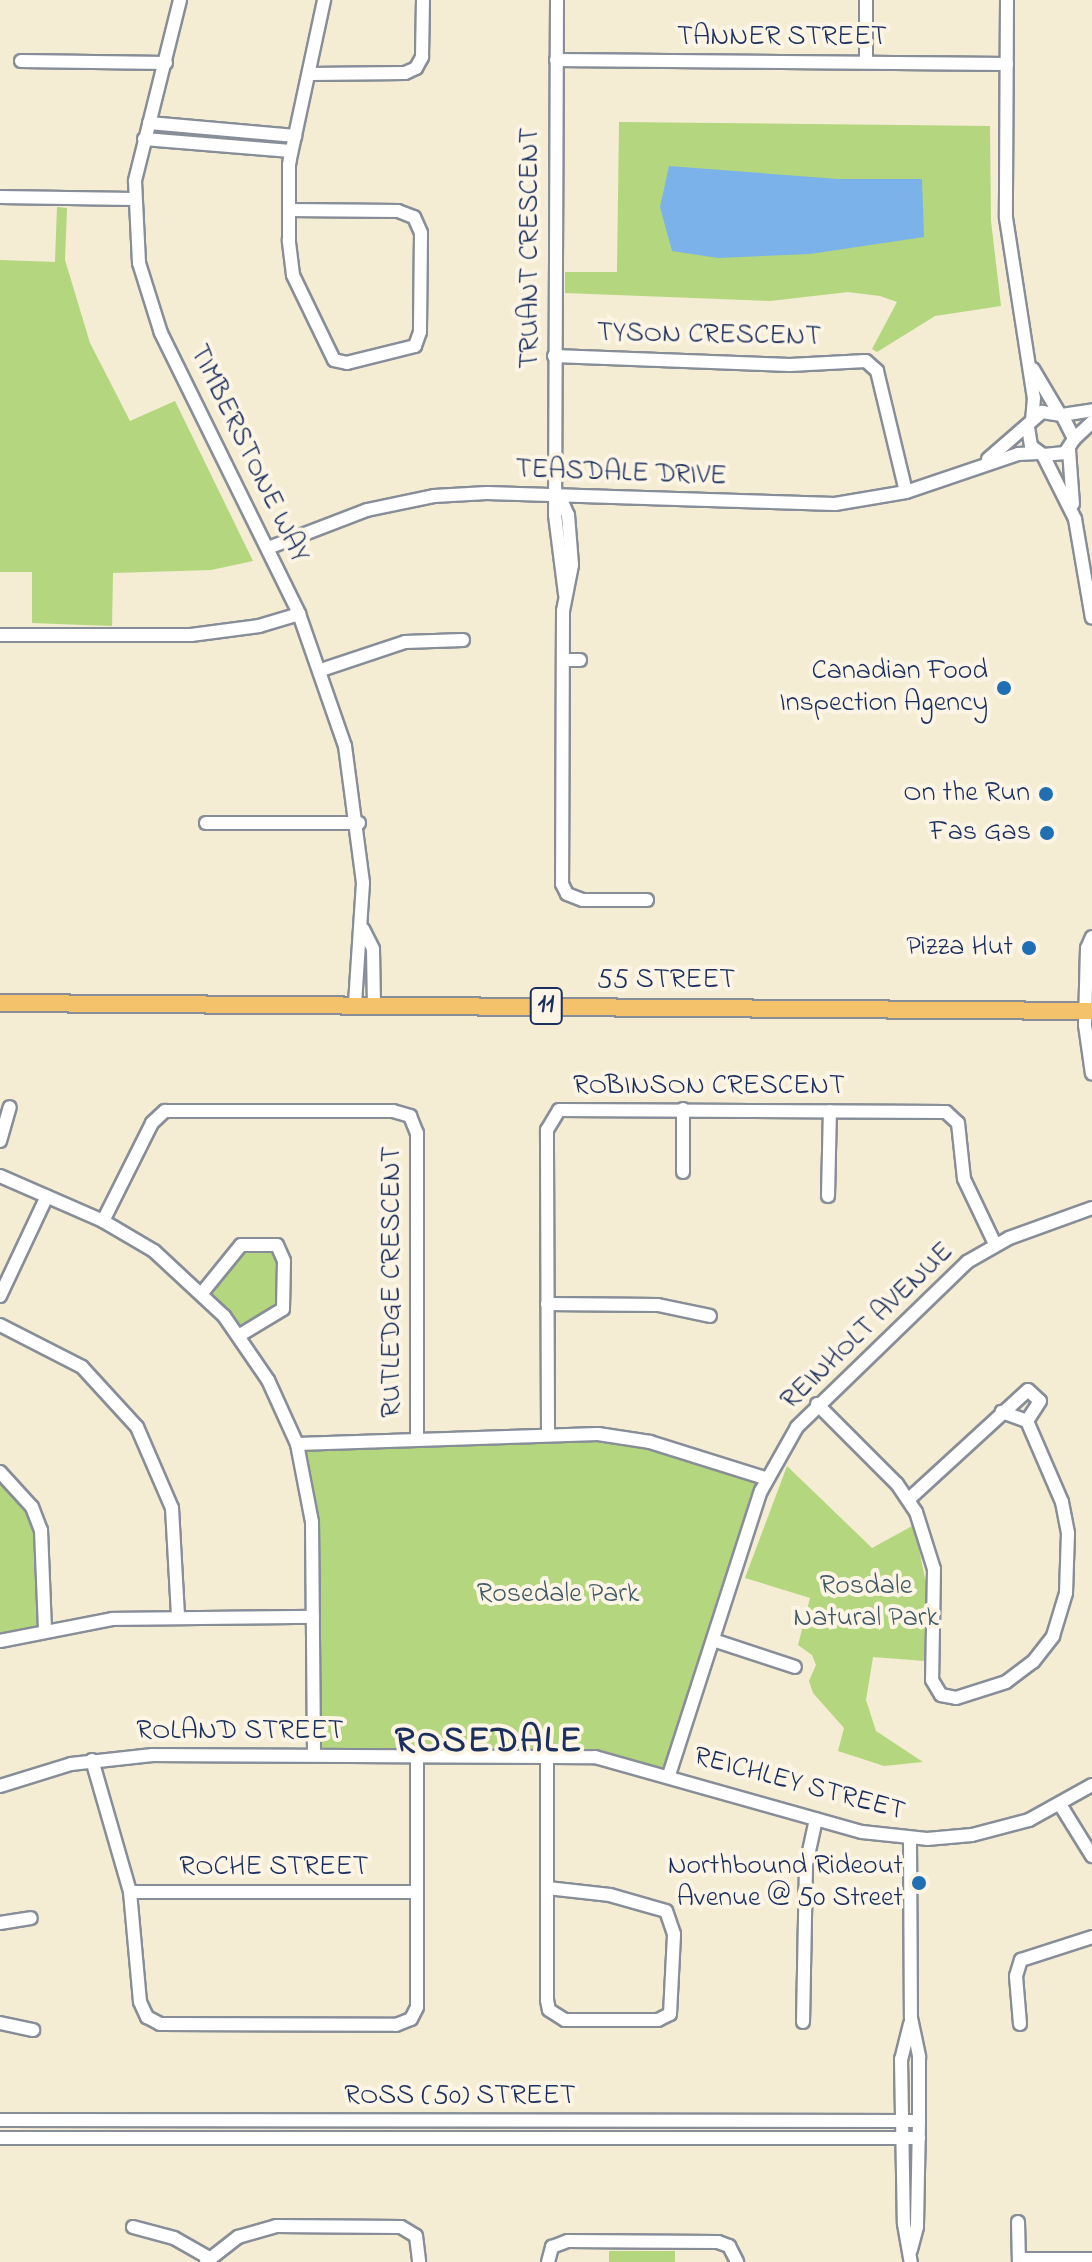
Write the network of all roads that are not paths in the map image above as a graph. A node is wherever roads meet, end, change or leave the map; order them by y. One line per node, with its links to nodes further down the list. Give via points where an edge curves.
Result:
1 (180, 0): 10 (street, TIMBERSTONE WAY)
2 (324, 0): 12 (street)
3 (423, 0): 12 (street, via 422,57 416,68 405,73)
4 (557, 0): 7 (street, TRUANT CRESCENT)
5 (866, 0): 9 (street)
6 (1007, 0): 11 (street)
7 (556, 60): 9 (street, TANNER STREET); 20 (street, TRUANT CRESCENT)
8 (21, 61): 10 (street)
9 (866, 62): 11 (street, TANNER STREET)
10 (166, 63): 13 (street, TIMBERSTONE WAY)
11 (1007, 64): 21 (street, via 1007,229)
12 (310, 74): 14 (street)
13 (149, 123): 14 (street); 15 (street, TIMBERSTONE WAY)
14 (295, 136): 16 (street)
15 (144, 139): 16 (street); 18 (street, TIMBERSTONE WAY)
16 (291, 151): 19 (street)
17 (0, 197): 18 (street)
18 (134, 199): 32 (street, TIMBERSTONE WAY, via 137,255 152,310)
19 (289, 210): 19 (street, via 293,275 331,358 347,363 412,349 420,332 421,233 414,217 398,211)
20 (554, 356): 29 (street, TYSON CRESCENT, via 790,365 866,361 877,371); 30 (street, TRUANT CRESCENT)
21 (1028, 359): 23 (street); 25 (street)
22 (1092, 410): 23 (street)
23 (1061, 414): 25 (street, via 1042,412); 26 (street)
24 (1092, 422): 26 (street)
25 (1030, 423): 27 (street); 28 (street, TEASDALE DRIVE)
26 (1071, 445): 27 (street, TEASDALE DRIVE); 31 (street)
27 (1040, 454): 28 (street, TEASDALE DRIVE); 31 (street)
28 (976, 468): 29 (street, TEASDALE DRIVE)
29 (906, 492): 30 (street, TEASDALE DRIVE, via 810,505)
30 (559, 495): 32 (street, TEASDALE DRIVE, via 472,493 398,502); 37 (street, TRUANT CRESCENT, via 555,515 565,594)
31 (1075, 519): 34 (street)
32 (268, 548): 33 (street, TIMBERSTONE WAY)
33 (299, 614): 35 (street, via 200,634); 39 (street, TIMBERSTONE WAY)
34 (1092, 618)
35 (0, 635)
36 (463, 640): 39 (street, via 405,642)
37 (563, 660): 38 (street); 42 (street, TRUANT CRESCENT, via 562,884 567,894 583,900)
38 (580, 660)
39 (321, 670): 41 (street, TIMBERSTONE WAY, via 345,746)
40 (206, 823): 41 (street)
41 (359, 823): 43 (street, TIMBERSTONE WAY)
42 (647, 900)
43 (363, 929): 46 (street, TIMBERSTONE WAY, via 355,947); 47 (street, TIMBERSTONE WAY, via 373,949)
44 (1092, 937): 48 (street, via 1087,948)
45 (0, 1003): 46 (main road, 55 STREET / 11)
46 (355, 1005): 47 (main road, 55 STREET / 11)
47 (374, 1006): 48 (main road, 55 STREET / 11)
48 (1089, 1011): 49 (street)
49 (1092, 1074)
50 (10, 1107): 53 (street)
51 (683, 1109): 52 (street, ROBINSON CRESCENT); 54 (street); 63 (street, ROBINSON CRESCENT, via 568,1108 551,1117)
52 (830, 1111): 57 (street); 60 (street, ROBINSON CRESCENT, via 952,1115 959,1127 966,1186)
53 (0, 1141)
54 (683, 1172)
55 (0, 1176): 56 (street)
56 (47, 1196): 59 (street); 62 (street)
57 (828, 1196)
58 (1092, 1208): 60 (street, REINHOLT AVENUE)
59 (103, 1221): 61 (street, via 154,1251); 71 (street, RUTLEDGE CRESCENT, via 152,1123 165,1111 393,1111 410,1116 417,1133)
60 (995, 1244): 67 (street, REINHOLT AVENUE, via 935,1288)
61 (202, 1293): 66 (street); 66 (street, via 241,1245 277,1245 284,1261 283,1309)
62 (0, 1296)
63 (547, 1304): 64 (street, via 658,1305); 70 (street, ROBINSON CRESCENT)
64 (710, 1316)
65 (0, 1325): 76 (street, via 82,1367 113,1395 147,1443 174,1521)
66 (240, 1335): 72 (street, via 274,1391)
67 (817, 1404): 74 (street, REINHOLT AVENUE); 75 (street)
68 (1002, 1412): 69 (street); 69 (street, via 1021,1393 1032,1391 1040,1401); 75 (street)
69 (1027, 1421): 75 (street, via 1066,1517 1066,1593 1044,1650 1006,1682 956,1698 941,1695 934,1686 934,1569)
70 (548, 1434): 71 (street); 74 (street, via 634,1439)
71 (417, 1439): 72 (street)
72 (297, 1444): 77 (street, via 312,1522)
73 (0, 1472): 78 (street, via 25,1498 41,1530)
74 (765, 1478): 79 (street, REINHOLT AVENUE)
75 (909, 1499)
76 (178, 1617): 77 (street); 78 (street)
77 (313, 1617): 82 (street)
78 (45, 1629): 80 (street)
79 (713, 1640): 81 (street); 87 (street, REINHOLT AVENUE)
80 (0, 1641)
81 (795, 1667)
82 (314, 1755): 83 (street, ROLAND STREET); 86 (street, ROLAND STREET)
83 (417, 1755): 84 (street, ROLAND STREET); 96 (street)
84 (485, 1755): 85 (street, REICHLEY STREET)
85 (547, 1756): 87 (street, REICHLEY STREET, via 617,1760); 94 (street)
86 (92, 1760): 89 (street, ROLAND STREET); 95 (street)
87 (669, 1775): 91 (street, REICHLEY STREET)
88 (1092, 1785): 90 (street, REICHLEY STREET)
89 (0, 1786)
90 (1061, 1806): 92 (street, REICHLEY STREET, via 998,1830); 93 (street)
91 (816, 1819): 92 (street, REICHLEY STREET); 101 (street, via 806,1865)
92 (910, 1839): 100 (street)
93 (1092, 1856)
94 (547, 1888): 94 (street, via 547,2000 553,2015 565,2020 658,2020 670,2014 674,1934 666,1911 610,1895)
95 (130, 1892): 96 (street, ROCHE STREET); 96 (street, via 141,2008 154,2022 396,2025 414,2015)
96 (417, 1892)
97 (31, 1918): 98 (street)
98 (0, 1923)
99 (1092, 1937): 103 (street, via 1021,1960 1016,1976)
100 (911, 2018): 106 (street, via 901,2059); 107 (street, via 919,2057)
101 (803, 2022)
102 (0, 2023): 104 (street)
103 (1020, 2024)
104 (33, 2030)
105 (0, 2120): 106 (street, ROSS (50) STREET)
106 (902, 2121): 107 (street, ROSS (50) STREET); 109 (street)
107 (919, 2121): 110 (street)
108 (0, 2138): 109 (street, ROSS (50) STREET)
109 (902, 2138): 110 (street, ROSS (50) STREET); 113 (street, via 904,2224)
110 (919, 2138): 113 (street, via 917,2227)
111 (1018, 2222): 116 (street)
112 (133, 2227): 115 (street, via 174,2238)
113 (911, 2256)
114 (1092, 2259): 116 (street)
115 (207, 2260): 117 (street, via 238,2237 267,2227 394,2227 416,2236)
116 (1019, 2260)
117 (419, 2262)
118 (548, 2262): 119 (street, via 552,2247 568,2241 718,2242 729,2246)
119 (737, 2262)

